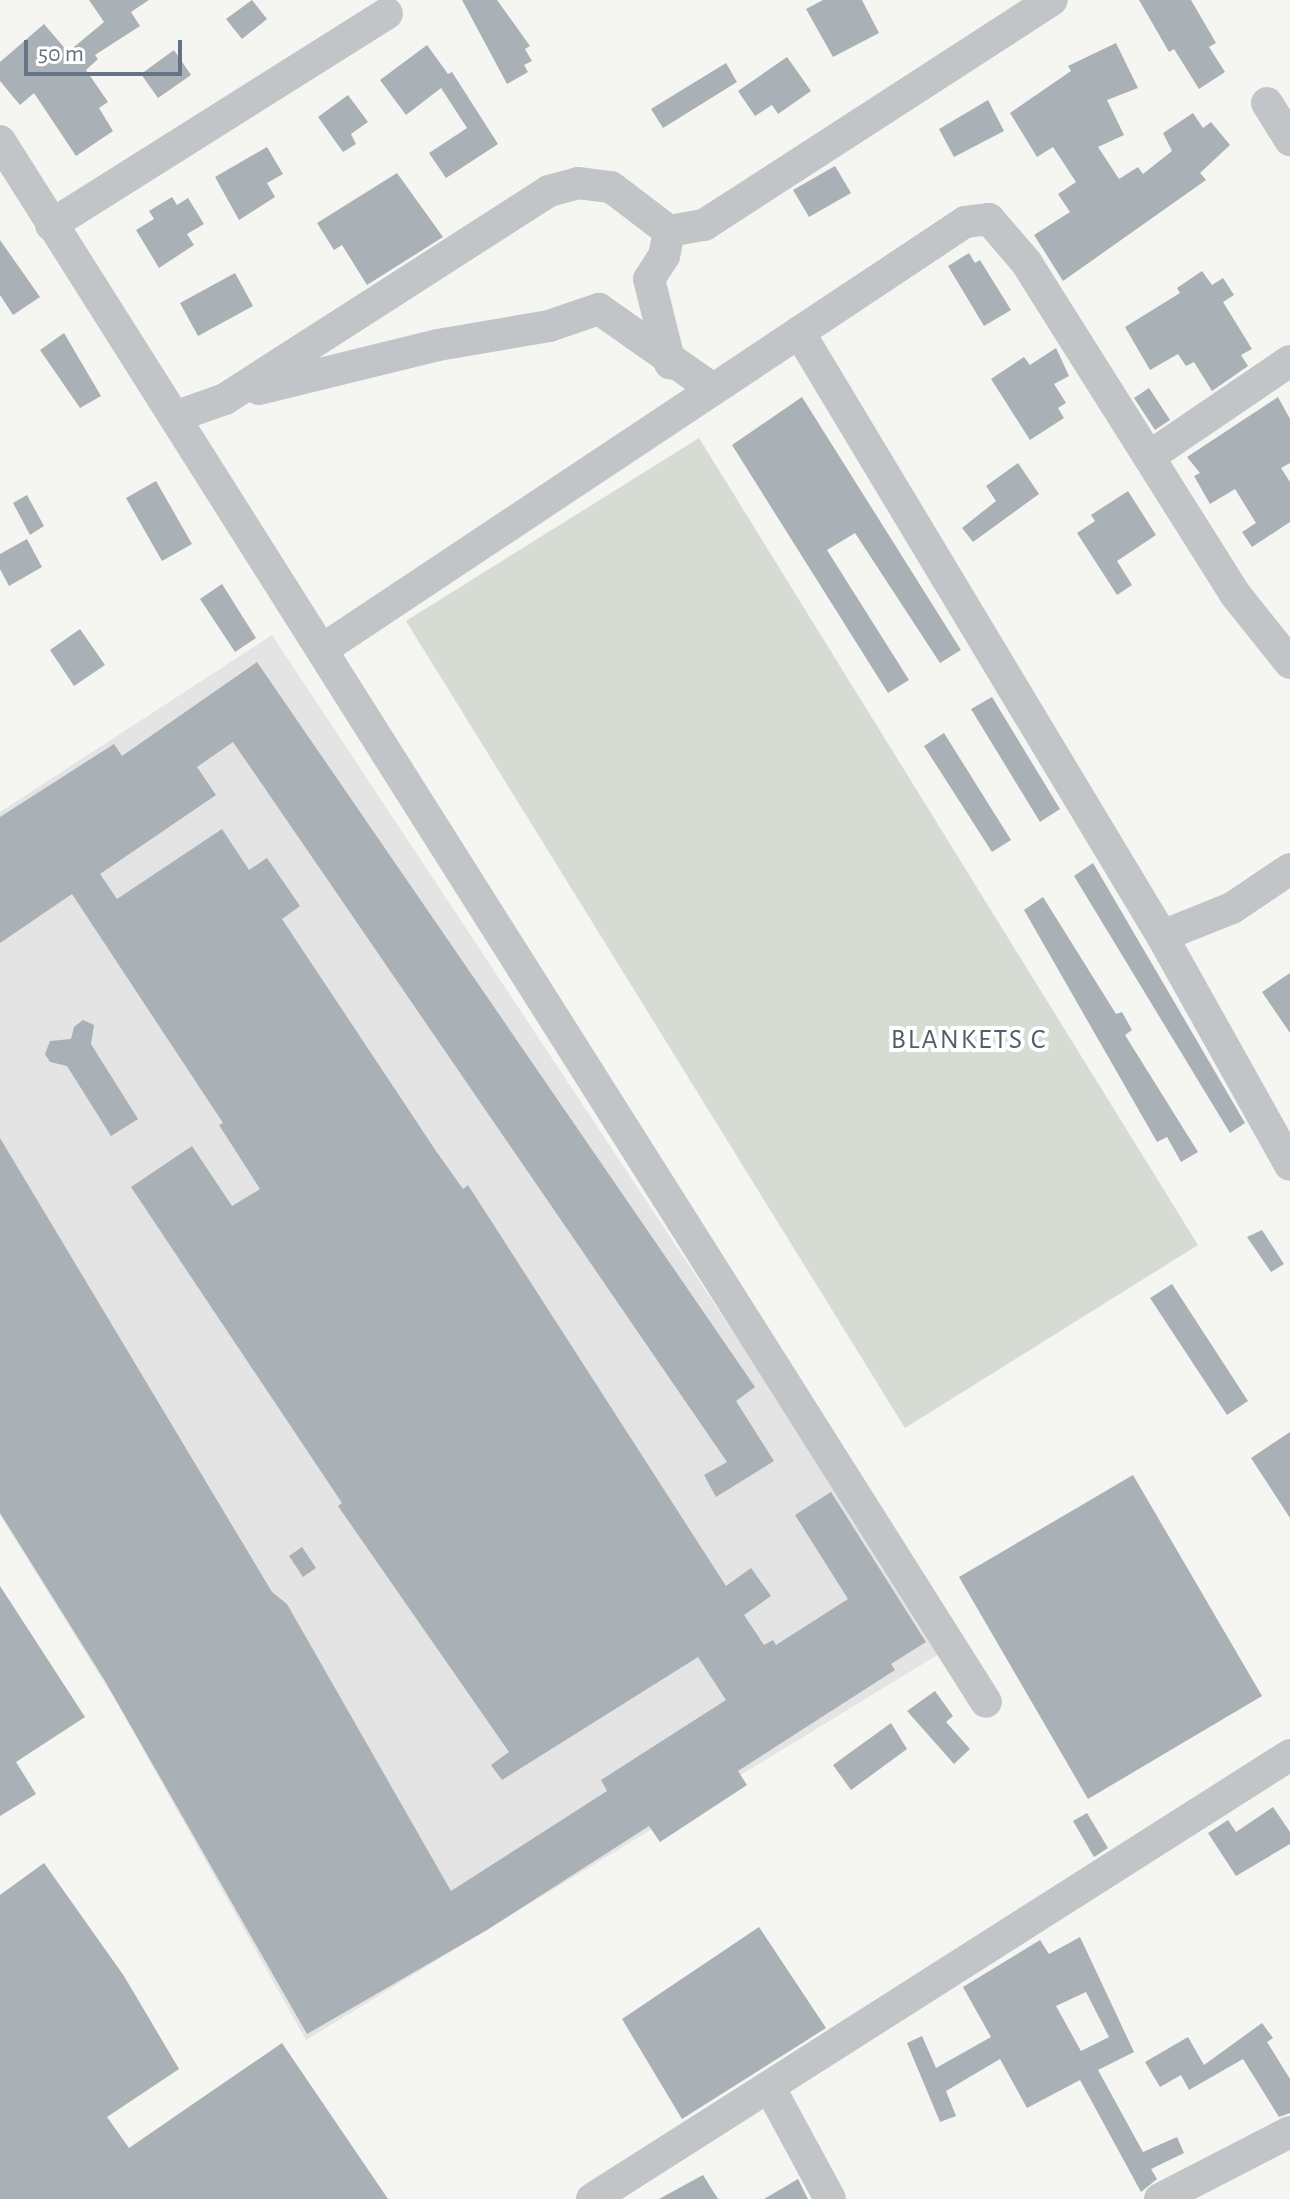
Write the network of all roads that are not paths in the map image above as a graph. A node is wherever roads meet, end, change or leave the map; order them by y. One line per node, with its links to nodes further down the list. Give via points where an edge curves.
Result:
1 (1052, 0): 7 (street, via 704,225)
2 (387, 13): 6 (street)
3 (1267, 103): 4 (street)
4 (1290, 140)
5 (0, 141): 6 (street)
6 (51, 225): 13 (street)
7 (669, 231): 10 (street, via 664,256 649,279); 12 (street, via 611,187 578,183 549,191)
8 (799, 332): 11 (street); 14 (street, via 965,222 989,219 1026,262); 18 (street)
9 (1290, 361): 14 (street)
10 (670, 363): 11 (street); 12 (street, via 599,309 549,326 438,345)
11 (710, 387): 15 (street)
12 (225, 399): 13 (street)
13 (177, 416): 15 (street)
14 (1150, 456): 16 (street, via 1235,594)
15 (323, 649): 20 (street)
16 (1290, 663)
17 (1290, 869): 18 (street, via 1232,908)
18 (1162, 936): 19 (street)
19 (1290, 1165)
20 (986, 1702)
21 (1290, 1755): 22 (street)
22 (770, 2088): 24 (street); 25 (street)
23 (1290, 2132): 26 (street)
24 (592, 2199)
25 (830, 2199)
26 (1160, 2199)

